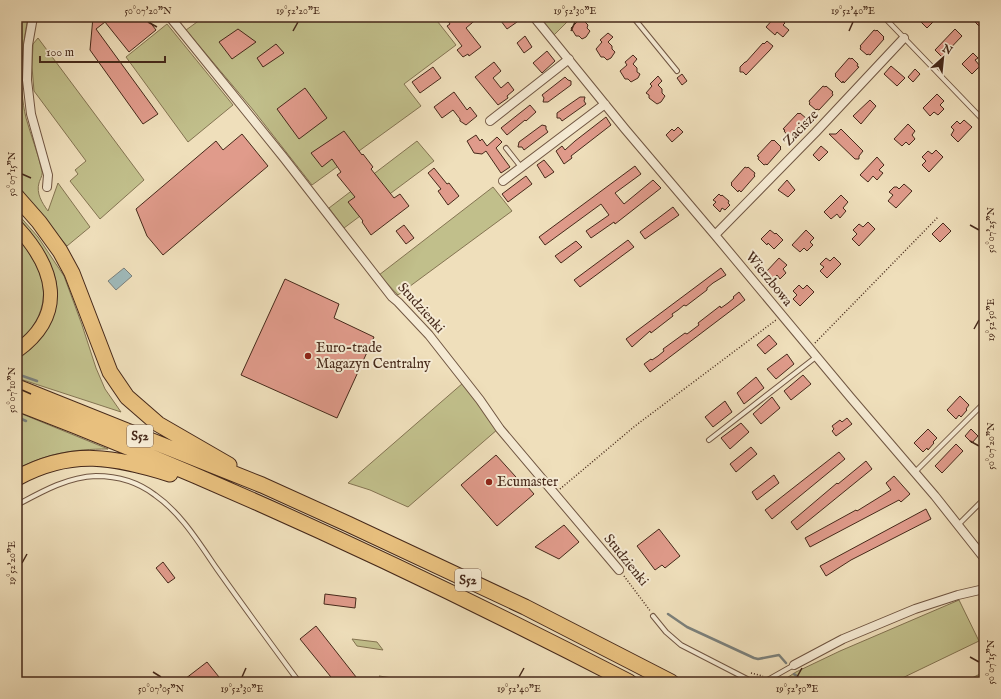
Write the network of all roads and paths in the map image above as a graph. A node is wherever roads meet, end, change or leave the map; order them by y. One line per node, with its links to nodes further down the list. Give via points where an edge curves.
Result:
1 (33, 17): 15 (street, via 28,45 27,80 31,114 48,175)
2 (170, 17): 31 (street, Studzienki, via 392,297 429,335 500,429)
3 (534, 17): 7 (street, Wierzbowa)
4 (633, 17): 8 (lane)
5 (884, 17): 6 (lane)
6 (904, 38): 11 (lane); 19 (street, Zacisze)
7 (569, 59): 9 (street, Wierzbowa); 10 (street)
8 (677, 71)
9 (605, 104): 13 (street); 19 (street, Wierzbowa)
10 (490, 121)
11 (984, 121)
12 (506, 148): 13 (lane)
13 (521, 167): 14 (street)
14 (503, 181)
15 (47, 187)
16 (17, 196): 30 (highway, via 60,251 72,273 110,372 127,398 158,424)
17 (938, 217): 21 (path)
18 (17, 227): 22 (highway, via 38,253 47,270 50,288 44,321 35,335)
19 (715, 234): 20 (street, Wierzbowa)
20 (782, 316): 21 (street, Wierzbowa); 31 (path, via 635,426)
21 (809, 349): 23 (street, Wierzbowa)
22 (17, 351)
23 (816, 357): 27 (lane); 28 (street, Wierzbowa)
24 (17, 387): 30 (highway, S52)
25 (17, 403): 32 (highway, S52)
26 (984, 403): 28 (lane)
27 (709, 440)
28 (915, 472): 35 (street, Wierzbowa)
29 (17, 478): 32 (highway, via 63,460 100,458 135,464)
30 (262, 485): 45 (highway, S52, via 525,607)
31 (554, 494): 37 (street, Studzienki)
32 (250, 499): 44 (highway, S52, via 450,593)
33 (984, 499): 35 (lane)
34 (17, 505): 43 (lane, via 57,485 84,477 117,478 149,490 170,506 191,532)
35 (958, 526): 36 (street, Wierzbowa)
36 (984, 558)
37 (619, 570): 39 (path, Studzienki)
38 (984, 589): 40 (street, via 915,609 843,639)
39 (653, 616): 46 (lane, via 681,645)
40 (794, 665): 42 (lane)
41 (747, 674): 42 (path, via 753,673)
42 (770, 679): 47 (lane)
43 (299, 682)
44 (629, 682)
45 (671, 682)
46 (753, 682)
47 (764, 682)

